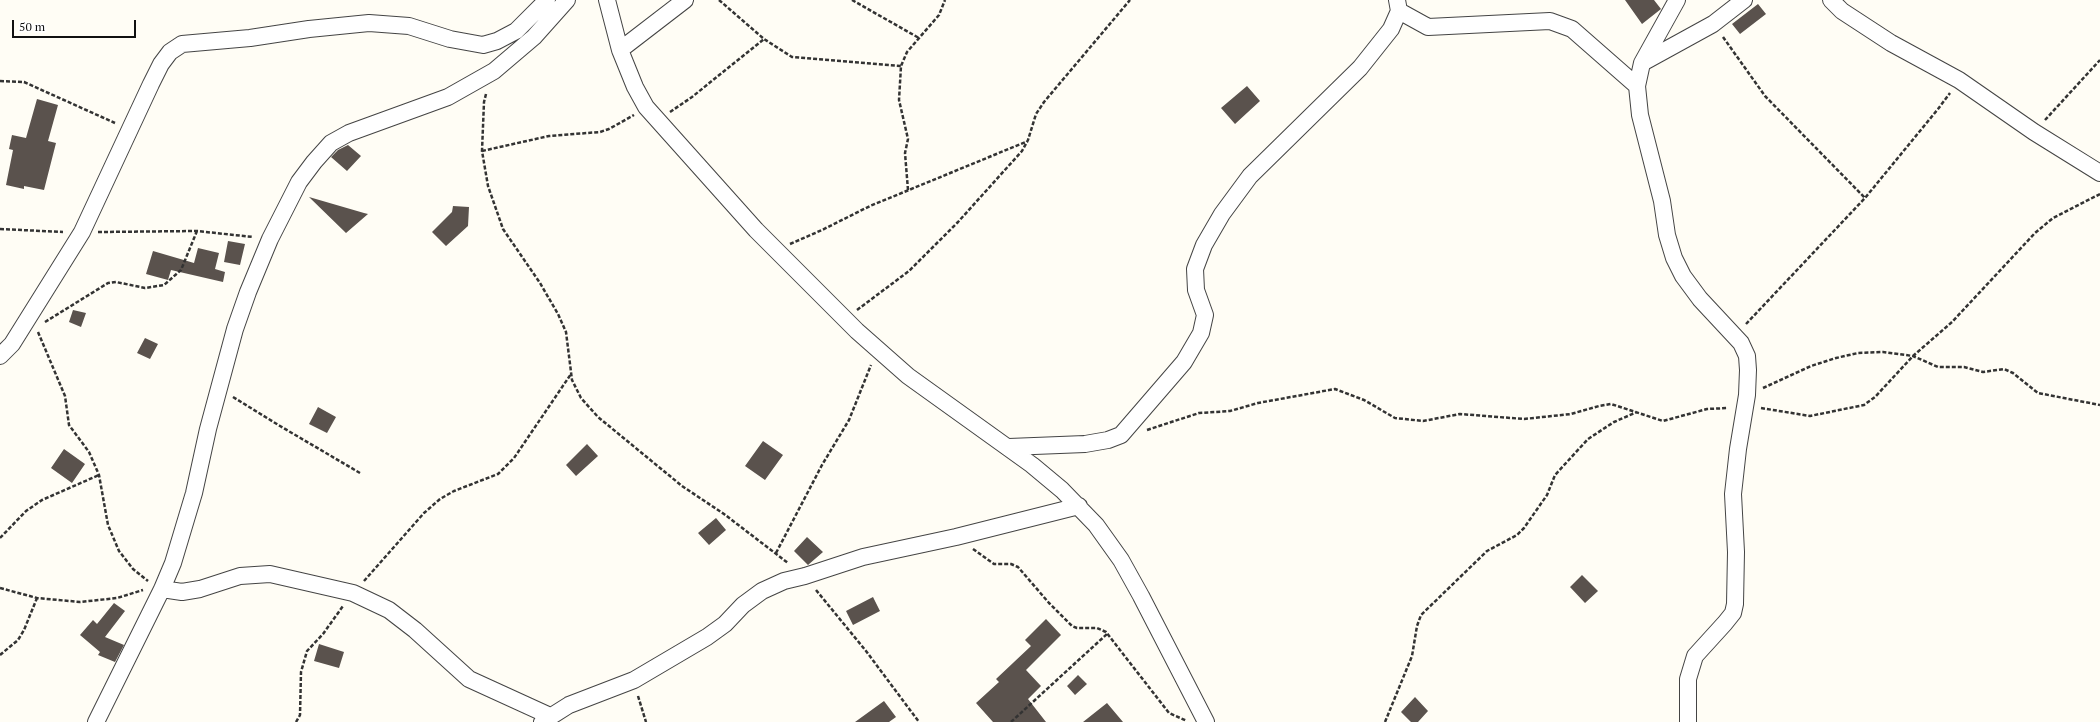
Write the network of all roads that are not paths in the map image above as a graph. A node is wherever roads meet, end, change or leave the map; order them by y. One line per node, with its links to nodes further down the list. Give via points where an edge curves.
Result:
1 (547, 0): 13 (street, via 516,30 497,41 483,45 450,39 409,26 369,23 182,44 170,52 161,64 82,232 12,344)
2 (567, 0): 16 (street, via 534,37 494,72 448,97 349,133 331,143 299,182 270,239 238,321 194,494 173,563)
3 (607, 0): 9 (street)
4 (685, 0): 9 (street)
5 (1677, 0): 10 (street)
6 (1744, 0): 10 (street, via 1713,24)
7 (1831, 0): 12 (street, via 1842,11 1891,43 1958,80)
8 (1398, 6): 11 (street, via 1428,27 1550,20 1572,29); 14 (street, via 1391,29 1360,68 1250,176 1222,214 1204,246 1195,269 1196,290 1205,315 1201,333 1184,362 1121,435 1085,444)
9 (620, 50): 14 (street, via 634,87 656,121 775,250 845,320 908,376)
10 (1642, 63): 11 (street)
11 (1637, 86): 20 (street, via 1640,115 1674,258 1683,276 1700,299 1741,344 1747,356 1747,401 1733,494 1735,604 1725,623 1695,656 1688,679)
12 (2100, 173)
13 (0, 356)
14 (1009, 446): 15 (street)
15 (1079, 506): 17 (street, via 956,538 863,557 784,581 762,591 707,637 634,680 569,705); 19 (street, via 1121,560)
16 (158, 587): 17 (street, via 182,592 240,576 270,574 353,593 389,610 449,659 469,680); 18 (street)
17 (546, 719)
18 (96, 722)
19 (1206, 722)
20 (1688, 722)

